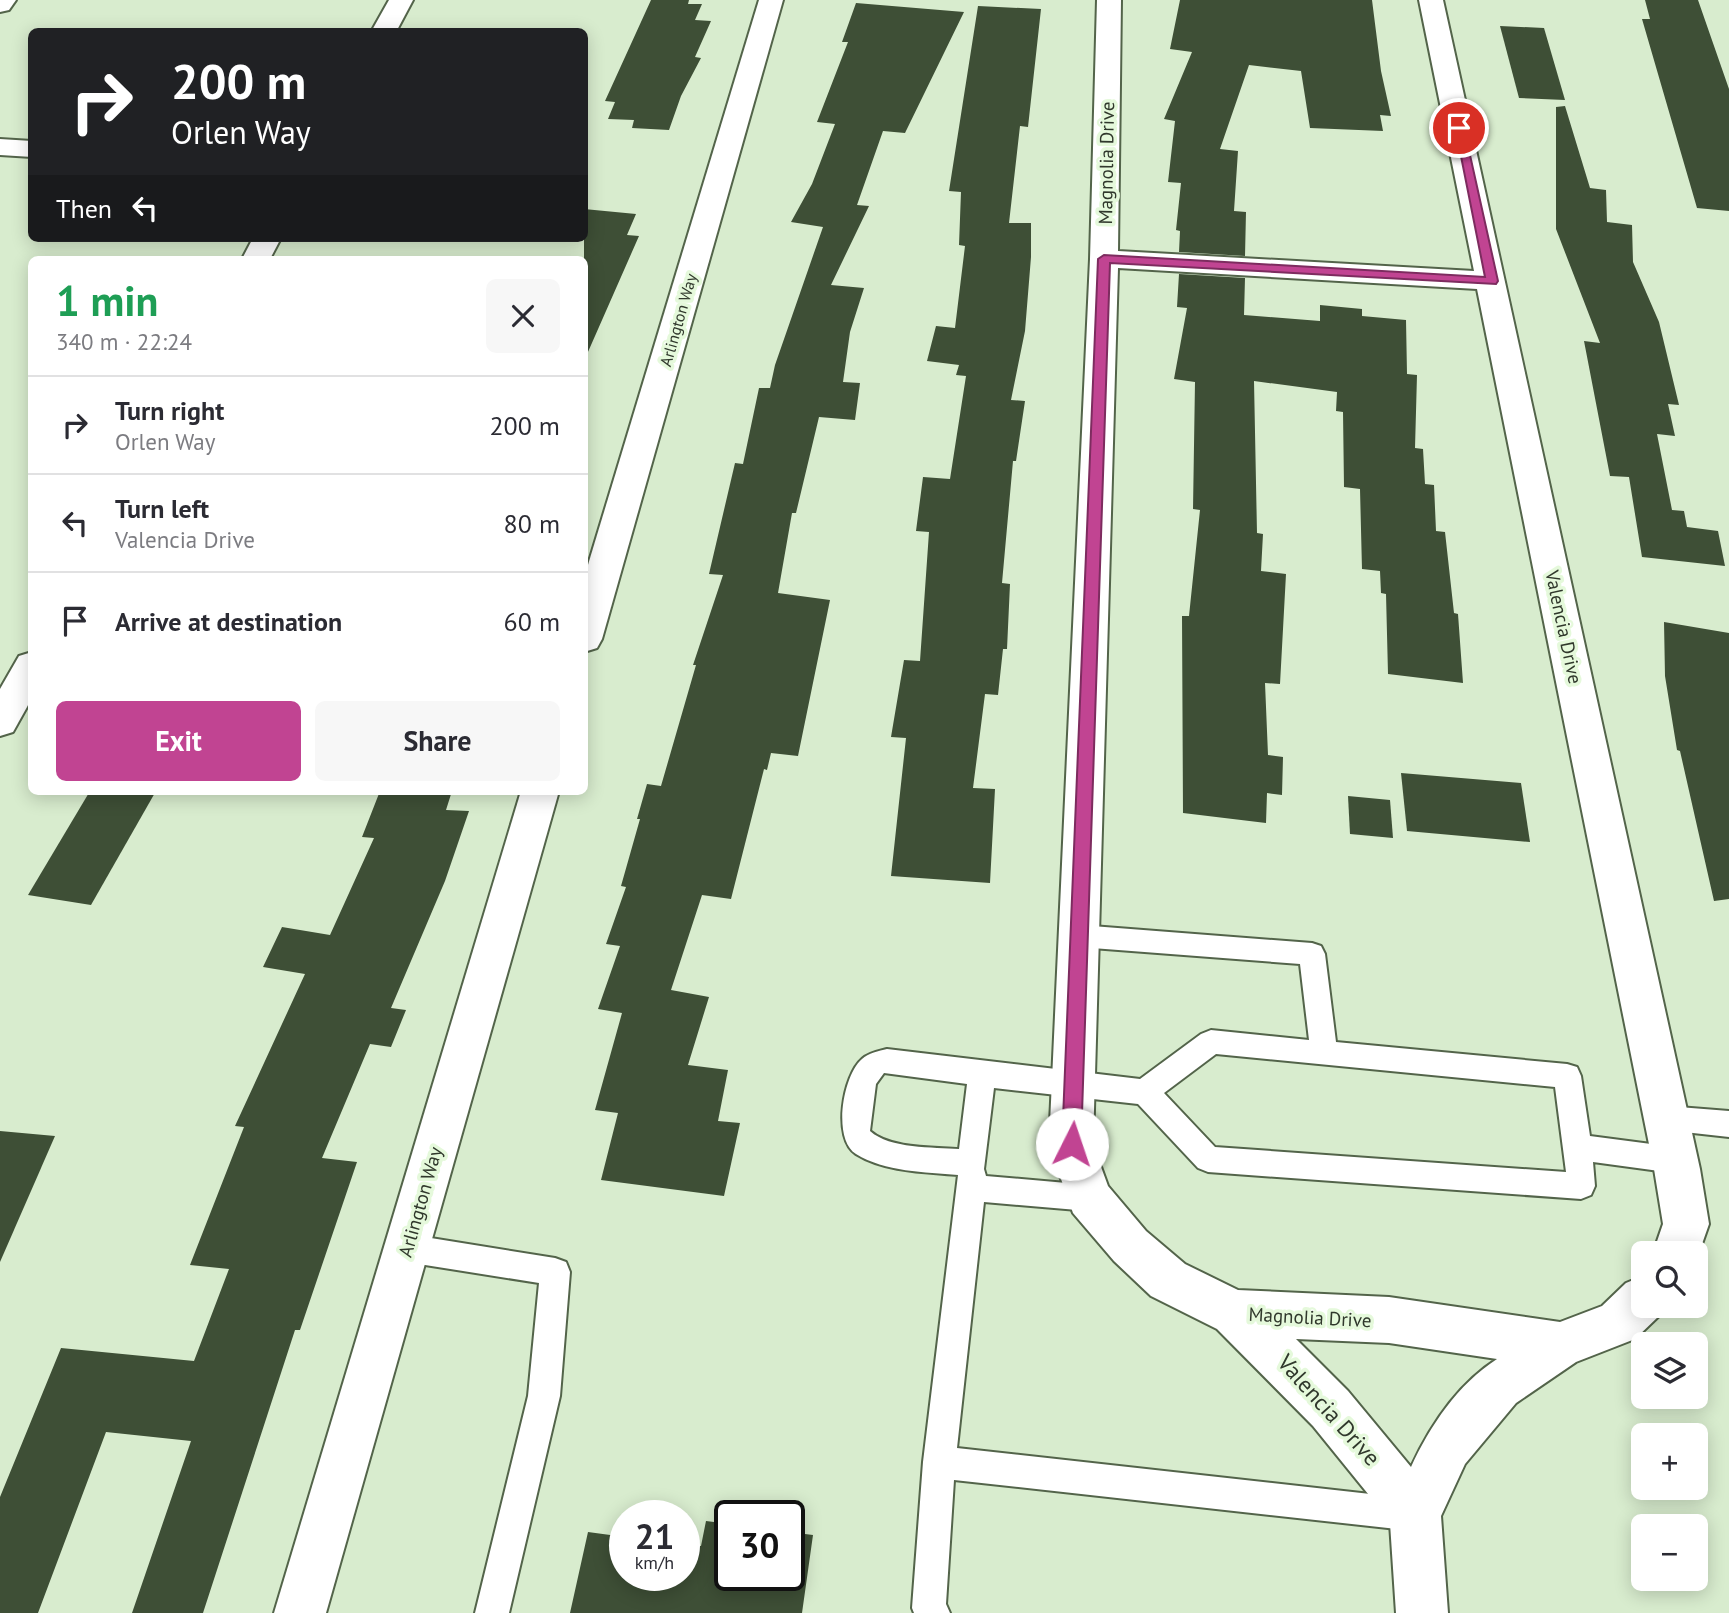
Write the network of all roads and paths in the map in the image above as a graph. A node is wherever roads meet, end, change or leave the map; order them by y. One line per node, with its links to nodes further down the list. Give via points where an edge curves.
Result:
1 (4, 0): 6 (street)
2 (401, 0): 7 (street)
3 (771, 0): 12 (street, Arlington Way)
4 (1109, 0): 10 (street, Magnolia Drive)
5 (1432, 0): 11 (street, Valencia Drive)
6 (0, 5)
7 (385, 28)
8 (0, 147): 9 (street)
9 (28, 149)
10 (1104, 259): 11 (street); 16 (street, Magnolia Drive)
11 (1492, 281): 21 (street, Valencia Drive)
12 (588, 625)
13 (28, 672): 14 (street)
14 (0, 722)
15 (539, 795): 28 (street, Arlington Way)
16 (1079, 936): 17 (lane, via 1312,954); 19 (street, Magnolia Drive)
17 (1324, 1053): 20 (lane, via 1211,1042); 23 (lane, via 1567,1076)
18 (982, 1073): 19 (lane); 25 (lane); 25 (lane, via 876,1063 863,1079 855,1129 869,1149)
19 (1075, 1087): 20 (lane); 26 (street, Magnolia Drive, via 1072,1144)
20 (1145, 1092): 23 (lane, via 1208,1159 1581,1186)
21 (1666, 1118): 22 (lane); 24 (street, Valencia Drive)
22 (1729, 1125)
23 (1578, 1147): 24 (lane)
24 (1674, 1160): 27 (street, Valencia Drive, via 1686,1224)
25 (972, 1176): 26 (lane); 32 (lane)
26 (1089, 1198): 30 (street, Magnolia Drive, via 1130,1246 1168,1280)
27 (1680, 1241)
28 (407, 1248): 34 (street, Arlington Way); 35 (lane, via 555,1272 544,1396)
29 (1631, 1311): 31 (street, via 1618,1323)
30 (1234, 1313): 31 (street, Magnolia Drive, via 1389,1321); 33 (street, Valencia Drive, via 1290,1364 1375,1457)
31 (1560, 1345): 33 (street, via 1499,1387 1447,1446)
32 (939, 1462): 33 (lane); 36 (lane, via 929,1608)
33 (1415, 1515): 37 (street)
34 (300, 1613)
35 (492, 1613)
36 (933, 1613)
37 (1422, 1613)

